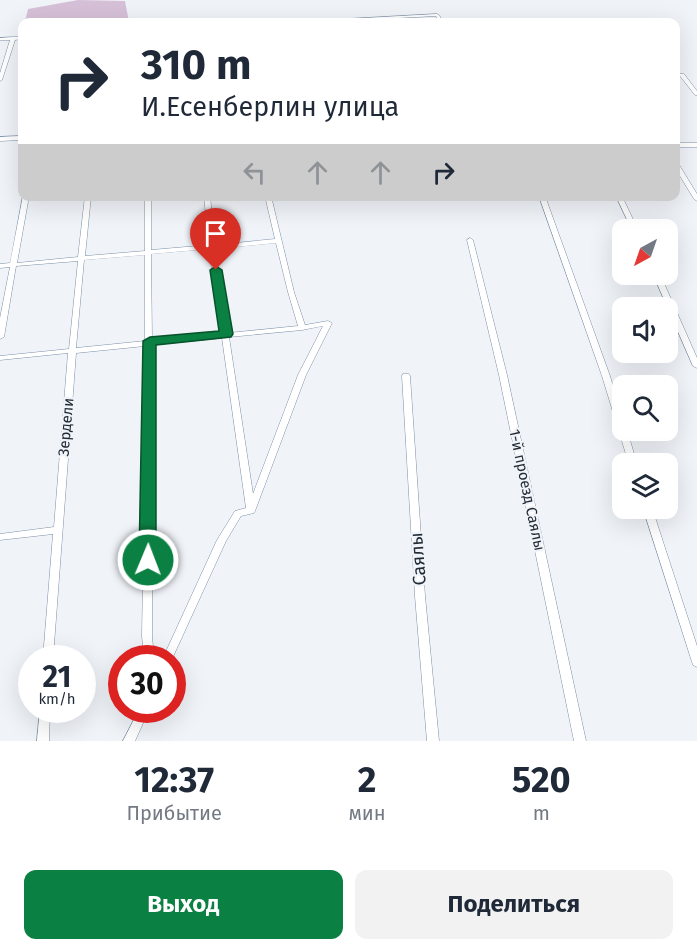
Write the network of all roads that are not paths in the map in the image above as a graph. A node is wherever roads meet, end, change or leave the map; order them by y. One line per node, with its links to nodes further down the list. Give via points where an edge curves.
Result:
1 (396, 17): 2 (street); 3 (street)
2 (386, 18)
3 (438, 18)
4 (13, 38): 5 (street); 6 (street); 8 (street)
5 (18, 38)
6 (0, 39)
7 (682, 75): 9 (street)
8 (0, 80)
9 (697, 94)
10 (18, 138): 11 (street)
11 (0, 139)
12 (680, 145): 13 (street)
13 (697, 145)
14 (680, 171): 15 (street)
15 (697, 199)
16 (25, 201): 29 (street)
17 (88, 201): 28 (street, Зердели)
18 (148, 201): 27 (street)
19 (207, 201): 26 (street)
20 (269, 201): 25 (street)
21 (544, 201): 40 (street)
22 (621, 201): 23 (street)
23 (630, 219)
24 (470, 240): 54 (street, 1-й проезд Саялы, via 503,375)
25 (278, 241): 26 (street); 32 (street)
26 (212, 248): 27 (street); 33 (street)
27 (148, 253): 28 (street); 35 (street)
28 (82, 259): 29 (street); 36 (street, Зердели)
29 (15, 265): 30 (street); 34 (street)
30 (0, 266)
31 (661, 285): 38 (street)
32 (302, 328): 33 (street); 41 (street, via 328,323 302,375)
33 (226, 334): 35 (street); 41 (street)
34 (0, 337)
35 (150, 341): 36 (street); 46 (street)
36 (73, 350): 37 (street); 43 (street, Зердели)
37 (0, 358)
38 (697, 366)
39 (406, 376): 53 (street, Саялы)
40 (612, 398)
41 (251, 511): 47 (street, via 238,513 222,540)
42 (651, 519): 48 (street)
43 (57, 530): 44 (street); 45 (street, Зердели)
44 (0, 537)
45 (49, 645)
46 (148, 645)
47 (174, 645)
48 (697, 662)
49 (44, 723): 51 (street)
50 (138, 723): 52 (street)
51 (43, 741)
52 (129, 741)
53 (433, 741)
54 (580, 741)

